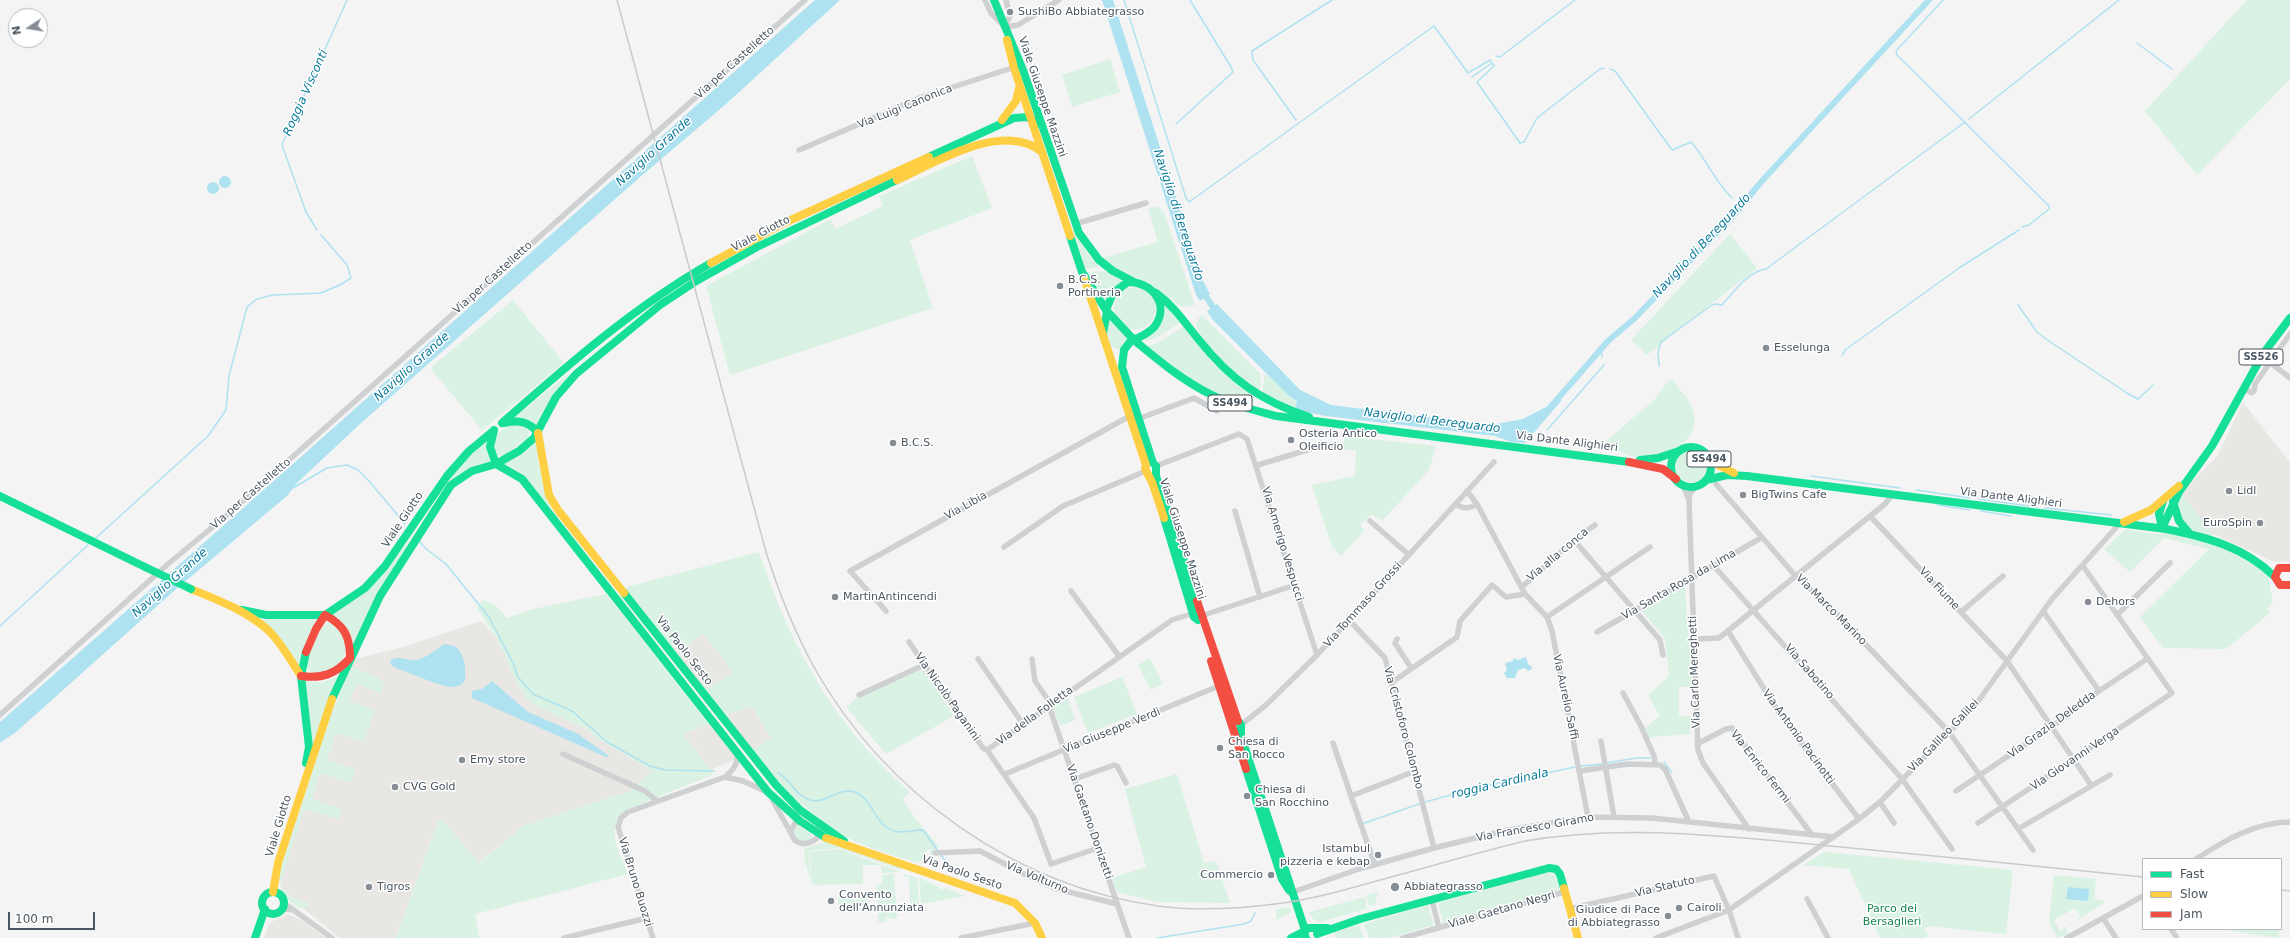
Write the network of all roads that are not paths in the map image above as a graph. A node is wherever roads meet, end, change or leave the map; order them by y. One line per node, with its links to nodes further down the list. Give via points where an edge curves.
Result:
1 (806, 0): 121 (street, Via per Castelletto)
2 (985, 0): 6 (street, via 991,13)
3 (994, 0): 6 (main road, SS494)
4 (1006, 0): 6 (street, via 1010,16)
5 (1059, 0): 6 (street, via 1018,25)
6 (1005, 27): 7 (main road, Viale Giuseppe Mazzini / SS494); 8 (main road, Viale Giuseppe Mazzini / SS494)
7 (1014, 68): 8 (street); 9 (main road, Viale Giuseppe Mazzini / SS494); 13 (street, Via Luigi Canonica, via 922,97)
8 (1023, 70): 12 (main road, Viale Giuseppe Mazzini / SS494)
9 (1018, 82): 10 (main road, Viale Giuseppe Mazzini / SS494); 11 (main road, Viale Giotto, via 1016,102)
10 (1030, 118): 11 (main road, Viale Giotto, via 1022,116); 12 (main road); 14 (main road, Viale Giuseppe Mazzini / SS494)
11 (1000, 122): 32 (main road, Viale Giotto, via 989,130 778,227 664,292 556,375)
12 (1040, 124): 16 (main road, Viale Giuseppe Mazzini / SS494)
13 (799, 150)
14 (1042, 152): 17 (main road, Viale Giuseppe Mazzini / SS494); 35 (main road, Viale Giotto, via 1036,146 1020,141 1004,139 984,143 871,191 721,267 669,299 570,379 556,397)
15 (1146, 203): 16 (street)
16 (1075, 224): 18 (main road, Viale Giuseppe Mazzini / SS494, via 1086,245 1099,260)
17 (1082, 272): 20 (main road, Viale Giuseppe Mazzini / SS494); 23 (main road, Viale Giuseppe Mazzini)
18 (1134, 282): 19 (main road, Viale Giuseppe Mazzini / SS494, via 1148,286); 20 (main road, Viale Giuseppe Mazzini, via 1118,287 1109,299)
19 (1156, 294): 24 (main road, Viale Giuseppe Mazzini, via 1161,307 1158,322 1150,331); 33 (main road, Via Dante Alighieri / SS494, via 1178,309 1214,358 1242,385 1276,405)
20 (1107, 311): 23 (main road, Viale Giuseppe Mazzini); 24 (main road, Viale Giuseppe Mazzini / SS494)
21 (2289, 322): 25 (main road, SS526)
22 (2290, 334): 26 (street)
23 (1103, 338): 30 (main road, Viale Giuseppe Mazzini)
24 (1133, 339): 31 (main road, Viale Giuseppe Mazzini, via 1124,350 1122,363); 33 (main road, Via Dante Alighieri / SS494, via 1172,370 1212,395 1236,405 1276,416)
25 (2262, 356): 26 (street); 28 (main road, SS526)
26 (2271, 363): 27 (street); 28 (street, via 2255,384 2254,391 2251,393)
27 (2290, 378)
28 (2244, 387): 44 (main road, SS526, via 2212,446)
29 (1217, 411): 31 (street, via 1194,398)
30 (1130, 416): 31 (street); 43 (main road, Viale Giuseppe Mazzini); 91 (street, Via Libia, via 850,571)
31 (1138, 418): 43 (main road, Viale Giuseppe Mazzini)
32 (502, 423): 34 (main road, Viale Giotto); 35 (main road, via 524,421)
33 (1338, 424): 38 (main road, Via Dante Alighieri / SS494)
34 (494, 430): 41 (main road, via 489,450); 94 (main road, Viale Giotto, via 469,451 447,476 385,566 365,588)
35 (538, 433): 41 (main road, Viale Giotto, via 520,450); 157 (main road, Via Paolo Sesto, via 549,495 558,510 776,785 800,810)
36 (1334, 446): 42 (street, via 1320,446)
37 (1679, 451): 38 (main road, Via Dante Alighieri / SS494, via 1658,458); 39 (main road, Via Dante Alighieri / SS494, via 1695,448 1705,453); 46 (main road, SS494, via 1672,464)
38 (1626, 461): 46 (main road, Via Dante Alighieri / SS494, via 1663,469)
39 (1710, 461): 45 (main road, SS494, via 1728,471); 47 (main road, SS494, via 1711,468)
40 (1494, 462): 51 (street, Via Tommaso Grossi)
41 (496, 464): 107 (main road, Viale Giotto, via 472,470 451,485 380,596); 131 (main road, Via Paolo Sesto, via 522,479)
42 (1258, 466): 43 (street, Via Amerigo Vespucci, via 1251,446 1244,435 1239,434); 82 (street, Via Amerigo Vespucci)
43 (1150, 468): 68 (street, via 1063,506); 95 (main road, Viale Giuseppe Mazzini)
44 (2191, 475): 55 (main road, SS526); 56 (main road, SS526)
45 (1747, 476): 47 (main road, SS494, via 1727,475); 52 (main road, Via Dante Alighieri)
46 (1676, 479): 49 (main road, Via Dante Alighieri / SS494)
47 (1706, 480): 50 (main road, SS494)
48 (1716, 484): 66 (street, Via Marco Marino)
49 (1683, 485): 50 (main road); 54 (street, Via Carlo Mereghetti)
50 (1697, 486): 54 (street, via 1690,493)
51 (1467, 491): 57 (street, Via Tommaso Grossi); 58 (street, Via Aurelio Saffi)
52 (1892, 494): 60 (street, via 1885,504); 62 (main road, Via Dante Alighieri)
53 (0, 496): 89 (main road, bridge, via 144,567)
54 (1689, 500): 81 (street, Via Carlo Mereghetti)
55 (2163, 501): 62 (main road, SS526, via 2139,516); 64 (main road, via 2159,514)
56 (2173, 502): 64 (main road, SS526); 65 (main road, via 2179,521)
57 (1456, 504): 58 (street, via 1462,508); 70 (street, Via Tommaso Grossi)
58 (1477, 504): 83 (street, Via Aurelio Saffi)
59 (1235, 511): 87 (street)
60 (1870, 516): 78 (street); 93 (street, Via Fiume)
61 (1370, 521): 70 (street, Via Tommaso Grossi)
62 (2120, 523): 64 (main road, Via Dante Alighieri); 74 (street, Via Galileo Galilei)
63 (1595, 525): 67 (street, Via alla conca)
64 (2162, 528): 65 (main road, Via Dante Alighieri)
65 (2190, 534): 72 (main road, Via Dante Alighieri, via 2234,549)
66 (1761, 538): 73 (street, Via Santa Rosa da Lima); 78 (street, Via Marco Marino)
67 (1574, 540): 77 (street); 83 (street, Via alla conca)
68 (1004, 547)
69 (1650, 547): 77 (street)
70 (1408, 555): 98 (street, Via Tommaso Grossi)
71 (2170, 562): 96 (street)
72 (2266, 565): 75 (main road, Via Dante Alighieri); 80 (main road, Via Dante Alighieri)
73 (1714, 566): 81 (street, Via Santa Rosa da Lima); 88 (street, Via Sabotino)
74 (2083, 566): 92 (street, Via Galileo Galilei); 96 (street)
75 (2281, 567): 76 (main road, Via Dante Alighieri); 80 (main road)
76 (2290, 568)
77 (1606, 576): 90 (street); 97 (street)
78 (1796, 576): 88 (street); 125 (street, Via Marco Marino, via 1836,613)
79 (2003, 576): 93 (street)
80 (2275, 577): 84 (main road, Via Dante Alighieri, via 2278,583)
81 (1691, 578): 90 (street, Via Santa Rosa da Lima); 102 (street, Via Carlo Mereghetti)
82 (1295, 586): 87 (street, Via della Folletta); 104 (street, Via Amerigo Vespucci)
83 (1522, 586): 86 (street, Via Aurelio Saffi)
84 (2289, 586)
85 (1071, 591): 106 (street)
86 (1525, 594): 97 (street, Via Aurelio Saffi); 113 (street, Via alla conca, via 1506,597 1492,585 1460,621 1457,637)
87 (1260, 596): 95 (street, Via della Folletta)
88 (1754, 609): 99 (street); 143 (street, Via Sabotino)
89 (239, 610): 94 (main road, via 266,615); 114 (main road, via 269,631)
90 (1634, 610): 100 (street, Via Santa Rosa da Lima); 105 (street, via 1660,640)
91 (886, 611)
92 (2043, 611): 111 (street, Via Galileo Galilei); 117 (street)
93 (1961, 612): 111 (street, Via Fiume)
94 (325, 615): 107 (main road, Viale Giotto, via 338,622 349,636); 114 (main road, Viale Giotto, via 310,642)
95 (1200, 615): 106 (street, Via della Folletta, via 1172,620); 116 (main road, Viale Giuseppe Mazzini); 123 (main road, Viale Giuseppe Mazzini)
96 (2117, 615): 110 (street)
97 (1547, 617): 136 (street, Via Aurelio Saffi, via 1552,630)
98 (1349, 620): 104 (street, Via Tommaso Grossi); 115 (street, Via Cristoforo Colombo, via 1385,658)
99 (1728, 631): 102 (street, via 1719,638); 155 (street, Via Antonio Pacinotti, via 1781,716)
100 (1597, 632)
101 (1397, 639): 113 (street, via 1395,643)
102 (1696, 639): 128 (street, Via Carlo Mereghetti)
103 (909, 642): 112 (street, Via Nicolò Paganini)
104 (1317, 655): 123 (street, Via Tommaso Grossi, via 1266,705)
105 (1663, 655)
106 (1119, 656): 120 (street, Via della Folletta)
107 (350, 658): 114 (main road, Viale Giotto, via 336,673 326,677); 145 (main road, Viale Giotto, via 332,700)
108 (978, 659): 122 (street)
109 (1032, 659): 120 (street, Via Gaetano Donizetti, via 1035,681)
110 (2147, 659): 117 (street, Via Grazia Deledda); 133 (street, Via Giovanni Verga, via 2172,693)
111 (2007, 661): 124 (street, Via Fiume); 125 (street, Via Galileo Galilei, via 1974,707)
112 (924, 665): 119 (street); 129 (street, Via Nicolò Paganini, via 983,748)
113 (1410, 668): 115 (street, Via alla conca)
114 (301, 676): 145 (main road, Viale Giotto, via 308,747)
115 (1391, 683): 137 (street, Via Cristoforo Colombo)
116 (1219, 686): 123 (main road, Viale Giuseppe Mazzini); 130 (street, Via Giuseppe Verdi)
117 (2099, 691): 124 (street, Via Grazia Deledda)
118 (1623, 693): 134 (street, via 1641,726)
119 (859, 695)
120 (1050, 705): 122 (street, Via della Folletta); 130 (street, Via Gaetano Donizetti)
121 (0, 715)
122 (1023, 724): 129 (street, Via della Folletta)
123 (1237, 726): 178 (main road, Viale Giuseppe Mazzini, via 1289,880)
124 (2053, 726): 133 (street, Via Fiume); 141 (street, Via Grazia Deledda)
125 (1949, 732): 141 (street, Via Marco Marino); 143 (street, Via Galileo Galilei)
126 (1601, 741): 135 (street)
127 (1333, 743): 149 (street)
128 (1697, 744): 163 (street, Via Carlo Mereghetti, via 1703,763); 166 (street, Via Enrico Fermi, via 1726,728 1732,728)
129 (987, 750): 138 (street, Via della Folletta)
130 (1064, 750): 138 (street, Via Giuseppe Verdi); 142 (street, Via Gaetano Donizetti)
131 (737, 752): 140 (street, Via Bruno Buozzi, via 738,760 734,769); 148 (main road, Via Paolo Sesto)
132 (563, 754): 150 (street, via 645,791)
133 (2075, 760): 146 (street, Via Fiume); 152 (street, Via Giovanni Verga)
134 (1655, 764): 135 (street); 158 (street, via 1665,769)
135 (1605, 768): 136 (street); 154 (street)
136 (1579, 771): 153 (street, Via Aurelio Saffi)
137 (1413, 772): 149 (street); 169 (street, Via Cristoforo Colombo)
138 (1005, 774): 168 (street, Via della Folletta, via 1034,818 1051,864)
139 (2110, 775): 146 (street)
140 (725, 776): 148 (street); 150 (street, Via Bruno Buozzi)
141 (1980, 776): 147 (street, Via Grazia Deledda, via 1976,776); 152 (street, Via Marco Marino)
142 (1075, 779): 144 (street, via 1117,766); 168 (street, Via Gaetano Donizetti)
143 (1902, 779): 151 (street, Via Galileo Galilei); 171 (street, Via Sabotino)
144 (1126, 783)
145 (304, 784): 176 (main road, Viale Giotto)
146 (2091, 786): 162 (street)
147 (1956, 791)
148 (768, 792): 156 (main road, Via Paolo Sesto); 165 (street, Via Paolo Sesto)
149 (1351, 796): 175 (street)
150 (657, 801): 188 (street, Via Bruno Buozzi, via 628,812 618,827)
151 (1880, 802): 155 (street, Via Galileo Galilei); 160 (street)
152 (2003, 807): 161 (street, Via Giovanni Verga); 162 (street, Via Marco Marino)
153 (1588, 817): 154 (street, Via Francesco Giramo); 169 (street, Via Francesco Giramo, via 1508,830)
154 (1614, 817): 158 (street, Via Francesco Giramo)
155 (1859, 820): 167 (street, Via Galileo Galilei)
156 (798, 821): 157 (street); 164 (main road, Via Paolo Sesto); 165 (street, via 793,826)
157 (815, 821): 164 (street); 170 (main road, Via Paolo Sesto)
158 (1689, 822): 163 (street, Via Francesco Giramo)
159 (2290, 822): 174 (street, via 2271,824 2238,835)
160 (1894, 823)
161 (1978, 823)
162 (2018, 828): 172 (street, Via Marco Marino)
163 (1749, 829): 166 (street, Via Francesco Giramo)
164 (819, 834): 165 (street, via 814,841 805,844 797,842); 170 (main road, Via Paolo Sesto, via 837,843)
165 (792, 835)
166 (1812, 835): 167 (street, Via Francesco Giramo)
167 (1834, 837): 187 (street, Via Galileo Galilei)
168 (1098, 848): 183 (street, Via Gaetano Donizetti)
169 (1434, 848): 175 (street, Via Francesco Giramo)
170 (860, 849): 190 (main road, Via Paolo Sesto, via 1015,903)
171 (1952, 849)
172 (2033, 850)
173 (934, 853): 183 (street, Via Volturno, via 983,852 1057,889)
174 (2198, 858)
175 (1375, 865): 178 (street, Via Francesco Giramo)
176 (276, 875): 177 (main road, Viale Giotto); 184 (main road, Viale Giotto)
177 (273, 892): 184 (main road); 185 (main road, Viale Giotto, via 267,894 264,899)
178 (1290, 892): 193 (main road, Viale Giuseppe Mazzini, via 1302,916)
179 (1564, 892): 182 (main road, via 1560,874 1556,868 1549,868); 186 (main road); 192 (street, Viale Gaetano Negri)
180 (2142, 897): 189 (street)
181 (1807, 899): 206 (street)
182 (1432, 900): 192 (street, Viale Gaetano Negri); 193 (main road)
183 (1117, 904): 201 (street, Via Gaetano Donizetti)
184 (280, 906): 185 (main road); 191 (main road); 196 (street, via 295,911)
185 (265, 909): 191 (main road, Viale Giotto)
186 (1569, 910): 187 (street, Via Statuto, via 1714,876); 203 (main road)
187 (1729, 910): 204 (street, Via Galileo Galilei); 205 (street)
188 (646, 918): 197 (street); 198 (street, Via Bruno Buozzi)
189 (2102, 918): 207 (street); 208 (street)
190 (1035, 923): 194 (street); 200 (main road, Via Paolo Sesto)
191 (260, 925): 195 (main road, Viale Giotto)
192 (1439, 928): 202 (street, Viale Gaetano Negri)
193 (1307, 934)
194 (984, 936): 199 (street)
195 (255, 938)
196 (332, 938)
197 (564, 938)
198 (653, 938)
199 (962, 938)
200 (1042, 938)
201 (1129, 938)
202 (1403, 938)
203 (1578, 938)
204 (1656, 938)
205 (1738, 938)
206 (1828, 938)
207 (2067, 938)
208 (2116, 938)

